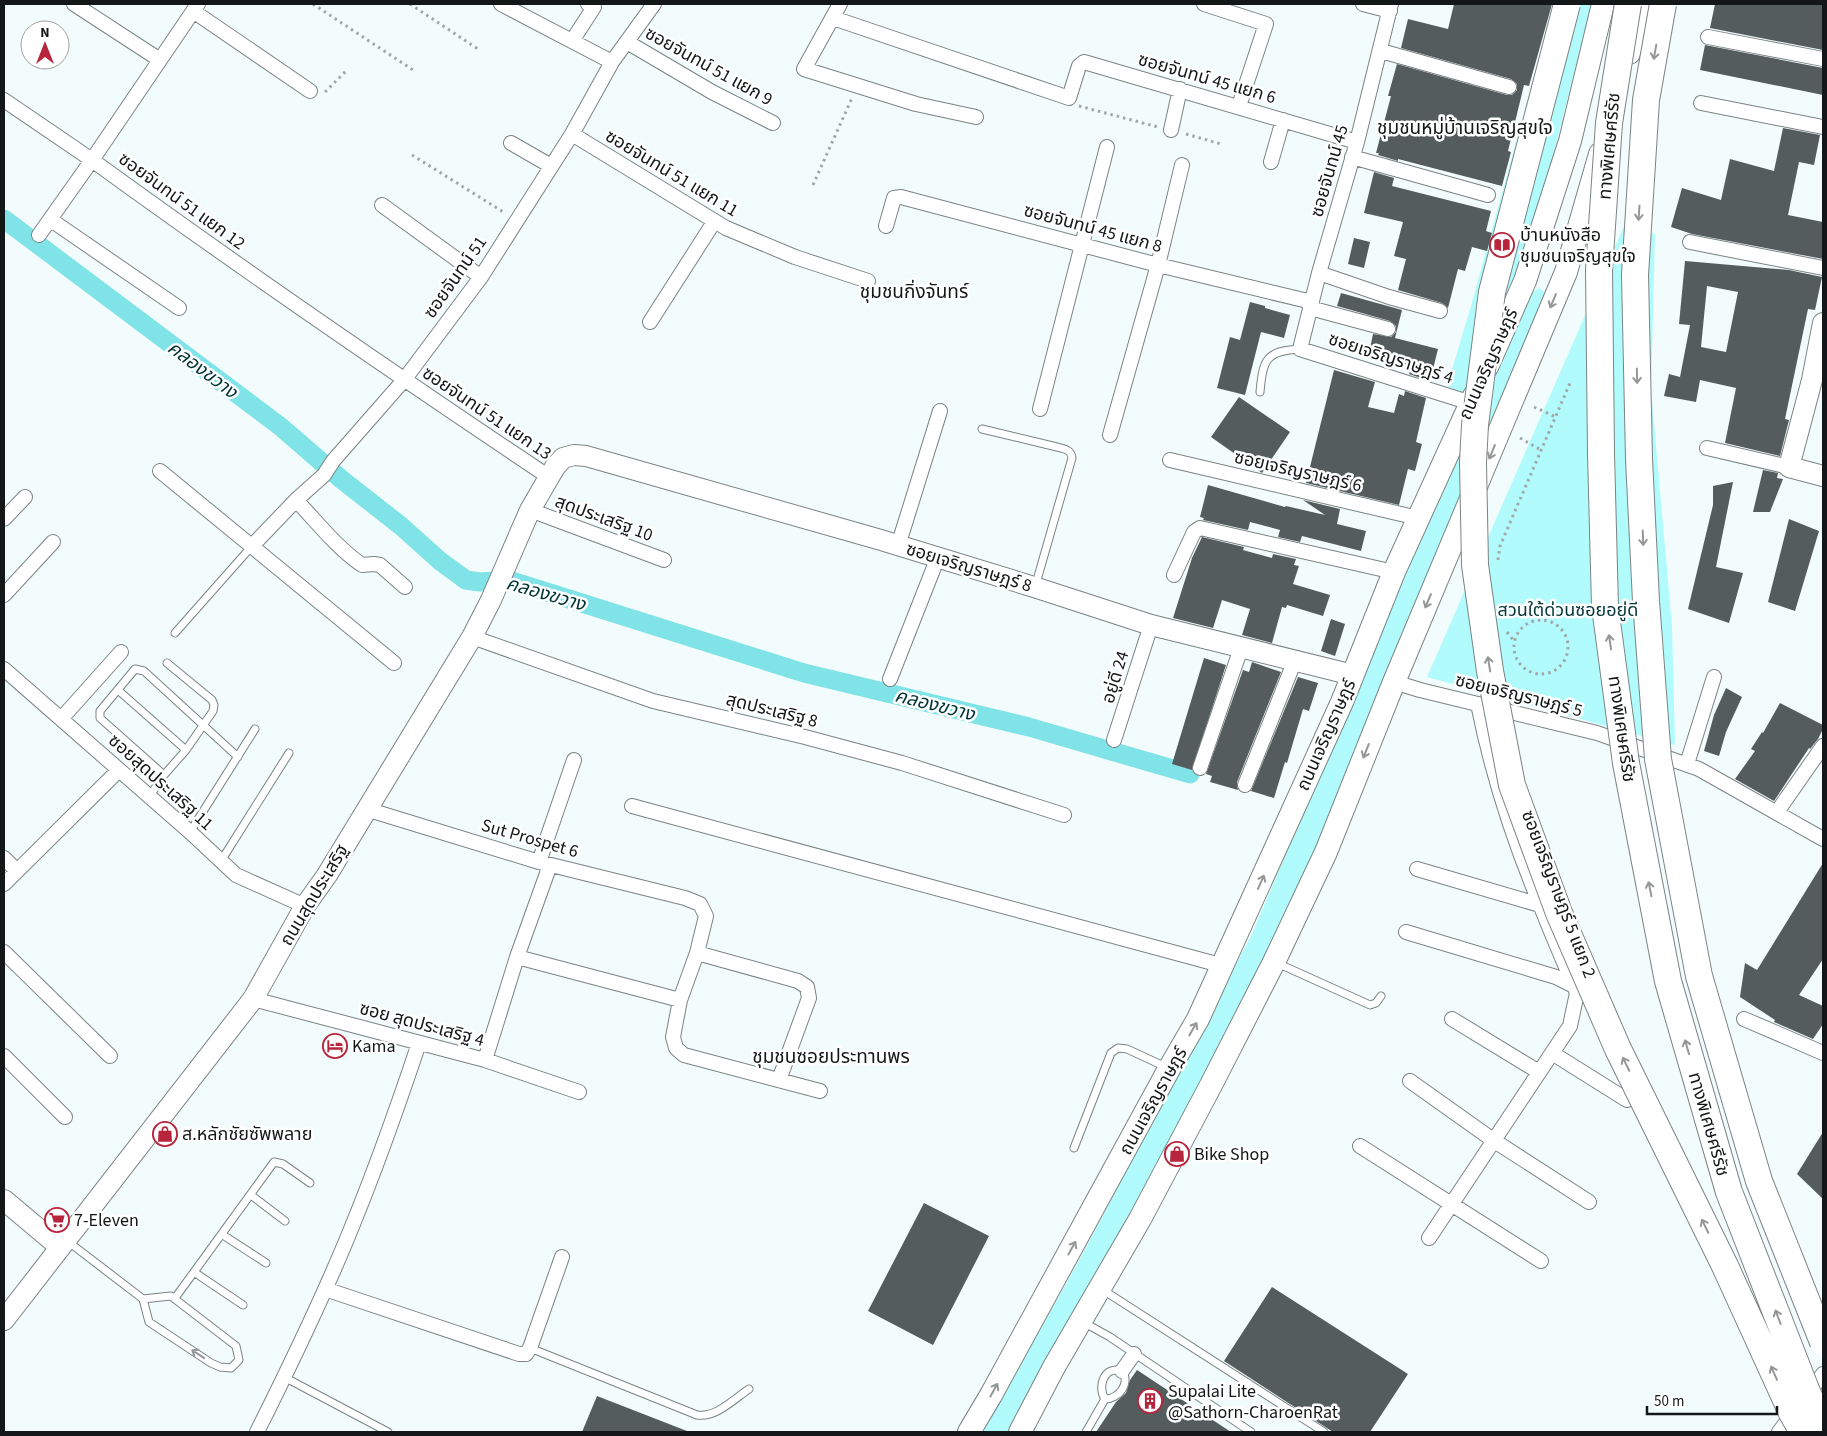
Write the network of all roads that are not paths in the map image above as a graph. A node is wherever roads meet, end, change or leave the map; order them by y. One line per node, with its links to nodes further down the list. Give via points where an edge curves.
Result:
1 (74, 4): 21 (street)
2 (501, 4): 17 (street)
3 (588, 4): 17 (street, via 594,7)
4 (654, 4): 18 (street, ซอยจันทน์ 51)
5 (840, 4): 15 (street)
6 (1204, 4): 28 (street, via 1266,24)
7 (1363, 4): 14 (street)
8 (1567, 4): 205 (highway, one-way to 8, bridge, via 1618,1049 1559,914 1512,785 1490,671 1475,565 1475,425 1492,292)
9 (1603, 4): 51 (main road, ถนนเจริญราษฎร์, via 1570,141)
10 (1628, 4): 196 (highway, ทางพิเศษศรีรัช, one-way to 10, bridge, via 1727,1183 1668,981 1625,754 1605,607 1600,270 1609,123)
11 (1644, 4): 54 (main road, ถนนเจริญราษฎร์)
12 (1663, 4): 188 (highway, ทางพิเศษศรีรัช, one-way to 188, bridge, via 1646,100 1635,274 1639,459 1658,759 1699,976 1759,1182)
13 (195, 8): 21 (street, ซอยจันทน์ 51 แยก 12); 25 (street)
14 (1390, 8): 19 (street, ซอยจันทน์ 45)
15 (833, 18): 24 (street, ซอยจันทน์ 45 แยก 6, via 1069,98 1079,66 1084,62); 29 (street, via 804,69 916,104)
16 (1708, 36): 20 (street)
17 (572, 41): 22 (street)
18 (627, 42): 22 (street, ซอยจันทน์ 51); 31 (street, ซอยจันทน์ 51 แยก 9)
19 (1380, 51): 23 (street); 35 (street, ซอยจันทน์ 45)
20 (1823, 59)
21 (160, 60): 39 (street, ซอยจันทน์ 51 แยก 12)
22 (612, 62): 34 (street, ซอยจันทน์ 51)
23 (1509, 87)
24 (1180, 89): 28 (street, ซอยจันทน์ 45 แยก 6); 33 (street)
25 (310, 91)
26 (4, 100): 39 (street)
27 (1701, 103): 32 (street)
28 (1239, 106): 30 (street, ซอยจันทน์ 45 แยก 6)
29 (976, 117)
30 (1283, 120): 35 (street, ซอยจันทน์ 45 แยก 6); 40 (street)
31 (773, 123)
32 (1823, 127)
33 (1171, 130)
34 (572, 134): 42 (street, ซอยจันทน์ 51); 46 (street, ซอยจันทน์ 51 แยก 11)
35 (1357, 142): 38 (street, ซอยจันทน์ 45)
36 (511, 143): 42 (street)
37 (1107, 147): 50 (street)
38 (1352, 157): 43 (street); 55 (street, ซอยจันทน์ 45)
39 (92, 160): 45 (street); 65 (street, ซอยจันทน์ 51 แยก 12)
40 (1271, 162)
41 (1182, 165): 52 (street)
42 (551, 166): 56 (street, ซอยจันทน์ 51)
43 (1488, 195)
44 (382, 205): 56 (street)
45 (51, 220): 48 (street); 59 (street)
46 (714, 222): 57 (street, ซอยจันทน์ 51 แยก 11, via 795,257); 61 (street)
47 (886, 226): 50 (street, ซอยจันทน์ 45 แยก 8, via 894,198 901,196)
48 (39, 235)
49 (1690, 242): 53 (street)
50 (1082, 244): 52 (street, ซอยจันทน์ 45 แยก 8); 69 (street)
51 (1531, 262): 54 (main road); 68 (main road, ถนนเจริญราษฎร์)
52 (1158, 265): 58 (street, ซอยจันทน์ 45 แยก 8); 72 (street)
53 (1823, 268)
54 (1566, 272): 107 (main road, ถนนเจริญราษฎร์, one-way to 107)
55 (1319, 273): 58 (street, ซอยจันทน์ 45); 60 (street)
56 (481, 276): 65 (street, ซอยจันทน์ 51)
57 (868, 282)
58 (1311, 305): 63 (street, ซอยจันทน์ 45 แยก 8); 64 (street, ซอยจันทน์ 45)
59 (179, 308)
60 (1440, 311)
61 (650, 322)
62 (1823, 323): 66 (street)
63 (1388, 329)
64 (1300, 348): 67 (lane, via 1281,350 1270,357 1262,373); 68 (street, ซอยเจริญราษฎร์ 4)
65 (404, 380): 79 (street, ซอยจันทน์ 51 แยก 13); 81 (street, ซอยจันทน์ 51, via 324,475)
66 (1818, 381): 76 (street)
67 (1260, 392)
68 (1471, 403): 83 (main road, ถนนเจริญราษฎร์)
69 (1040, 409)
70 (940, 411): 87 (street)
71 (982, 429): 93 (lane, via 1072,453)
72 (1110, 435)
73 (1707, 448): 76 (street)
74 (586, 456): 79 (street, ถนนสุดประเสริฐ, via 563,458); 87 (street, ซอยเจริญราษฎร์ 8)
75 (1170, 460): 83 (street, ซอยเจริญราษฎร์ 6)
76 (1789, 466): 78 (street)
77 (160, 471): 86 (street)
78 (1823, 476)
79 (549, 477): 82 (street, ถนนสุดประเสริฐ)
80 (25, 497): 84 (street)
81 (296, 500): 86 (street, ซอยจันทน์ 51); 92 (street, via 359,563 380,565)
82 (530, 510): 89 (street, สุดประเสริฐ 10); 97 (street, ถนนสุดประเสริฐ)
83 (1418, 518): 90 (main road, ถนนเจริญราษฎร์)
84 (4, 520)
85 (53, 542): 94 (street)
86 (252, 546): 96 (lane); 102 (street)
87 (898, 546): 88 (street, ซอยเจริญราษฎร์ 8)
88 (938, 558): 93 (street, ซอยเจริญราษฎร์ 8); 106 (street)
89 (664, 560)
90 (1394, 572): 91 (street, via 1200,528 1194,532); 104 (main road, ถนนเจริญราษฎร์)
91 (1174, 575)
92 (406, 586)
93 (1034, 587): 95 (street, ซอยเจริญราษฎร์ 8)
94 (4, 595)
95 (1151, 625): 98 (street, ซอยเจริญราษฎร์ 8); 113 (street, อยู่ดี 24)
96 (175, 634)
97 (472, 637): 126 (street, ถนนสุดประเสริฐ); 128 (street, สุดประเสริฐ 8, via 653,701 902,763)
98 (1241, 648): 100 (street, ซอยเจริญราษฎร์ 8); 120 (street)
99 (121, 652): 110 (street)
100 (1295, 660): 104 (street, ซอยเจริญราษฎร์ 8); 123 (street)
101 (167, 662): 111 (lane, via 212,700 213,712)
102 (394, 662)
103 (4, 669): 110 (street, ซอยสุดประเสริฐ 11)
104 (1353, 675): 144 (main road, ถนนเจริญราษฎร์, one-way to 104)
105 (1714, 678): 119 (street)
106 (890, 679)
107 (1394, 682): 109 (street, ซอยเจริญราษฎร์ 5); 143 (main road, ถนนเจริญราษฎร์, one-way to 143, via 1326,852)
108 (118, 690): 111 (lane, via 133,671 140,668); 115 (lane); 122 (lane, via 100,711 100,718)
109 (1478, 704): 119 (street, ซอยเจริญราษฎร์ 5, via 1598,733); 137 (street, ซอยเจริญราษฎร์ 5 แยก 2, via 1487,749)
110 (61, 719): 121 (street, ซอยสุดประเสริฐ 11)
111 (203, 725): 115 (lane); 117 (lane)
112 (255, 729): 117 (lane)
113 (1114, 740)
114 (1823, 746): 127 (street)
115 (186, 750): 122 (lane)
116 (289, 753): 132 (lane)
117 (238, 757): 129 (lane)
118 (574, 760): 133 (street)
119 (1687, 764): 127 (street, ซอยเจริญราษฎร์ 5)
120 (1200, 768)
121 (119, 770): 124 (street, ซอยสุดประเสริฐ 11); 135 (street)
122 (164, 775): 124 (lane)
123 (1245, 785)
124 (149, 798): 129 (street, ซอยสุดประเสริฐ 11)
125 (632, 806): 144 (street)
126 (366, 809): 133 (street, Sut Prospet 6); 138 (street, ถนนสุดประเสริฐ)
127 (1777, 812): 130 (street, ซอยเจริญราษฎร์ 5)
128 (1064, 815)
129 (190, 832): 132 (street, ซอยสุดประเสริฐ 11)
130 (1823, 839)
131 (4, 858): 135 (street)
132 (220, 861): 138 (street, ซอยสุดประเสริฐ 11, via 236,875)
133 (545, 863): 141 (street, Sut Prospet 6, via 700,904 706,916); 142 (street)
134 (1417, 869): 137 (street)
135 (18, 871): 136 (street)
136 (4, 884)
137 (1540, 905): 145 (street, ซอยเจริญราษฎร์ 5 แยก 2)
138 (305, 906): 147 (street, ถนนสุดประเสริฐ)
139 (1406, 932): 145 (street, via 1556,976)
140 (4, 952): 155 (street)
141 (697, 954): 148 (street); 159 (street, via 798,981 807,988 809,998)
142 (517, 957): 148 (street); 156 (street)
143 (1274, 962): 146 (lane, via 1370,1005); 181 (main road, ถนนเจริญราษฎร์, via 1140,1219)
144 (1224, 966): 157 (main road, ถนนเจริญราษฎร์, one-way to 144)
145 (1574, 986): 152 (street, ซอยเจริญราษฎร์ 5 แยก 2, via 1577,1000 1570,1026)
146 (1381, 996)
147 (253, 999): 151 (street, ซอย สุดประเสริฐ 4); 176 (street, ถนนสุดประเสริฐ)
148 (680, 1000): 159 (street, via 672,1037 676,1048 684,1055)
149 (1452, 1018): 158 (street)
150 (1744, 1019): 153 (street)
151 (419, 1043): 156 (street, ซอย สุดประเสริฐ 4); 182 (street, via 390,1130)
152 (1552, 1053): 158 (street, ซอยเจริญราษฎร์ 5 แยก 2); 163 (street)
153 (1823, 1053)
154 (4, 1056): 164 (street)
155 (110, 1056)
156 (485, 1060): 162 (street, ซอย สุดประเสริฐ 4)
157 (1170, 1069): 167 (lane, via 1127,1049 1118,1048 1111,1053); 199 (main road, ถนนเจริญราษฎร์, one-way to 157)
158 (1539, 1072): 165 (street, ซอยเจริญราษฎร์ 5 แยก 2)
159 (780, 1080): 161 (street)
160 (1410, 1081): 165 (street)
161 (820, 1091)
162 (579, 1092)
163 (1627, 1100)
164 (65, 1117)
165 (1493, 1140): 171 (street); 172 (street, ซอยเจริญราษฎร์ 5 แยก 2)
166 (1360, 1146): 172 (street)
167 (1074, 1148)
168 (310, 1183): 169 (lane, via 283,1164 274,1162)
169 (251, 1195): 173 (lane); 174 (lane)
170 (4, 1200): 176 (street)
171 (1589, 1202)
172 (1451, 1204): 175 (street, ซอยเจริญราษฎร์ 5 แยก 2); 178 (street)
173 (285, 1221)
174 (223, 1235): 179 (lane); 180 (lane)
175 (1429, 1238)
176 (63, 1244): 184 (lane); 186 (street, ถนนสุดประเสริฐ)
177 (562, 1257): 189 (street)
178 (1542, 1262)
179 (266, 1263)
180 (194, 1272): 183 (lane); 185 (lane)
181 (1100, 1288): 187 (main road, ถนนเจริญราษฎร์); 203 (lane)
182 (325, 1289): 189 (street, via 519,1354 526,1354); 192 (street)
183 (175, 1298): 184 (lane); 184 (lane, one-way to 184, via 236,1346 239,1360 231,1368 211,1363 149,1322)
184 (143, 1299)
185 (243, 1305)
186 (4, 1320)
187 (1081, 1321): 190 (lane); 200 (main road, ถนนเจริญราษฎร์)
188 (1823, 1342)
189 (530, 1348): 194 (lane, via 705,1417)
190 (1134, 1354): 191 (street); 202 (lane)
191 (1122, 1371): 195 (lane, via 1124,1388 1116,1396); 195 (lane, via 1108,1372 1102,1380 1101,1390)
192 (284, 1378): 197 (street); 198 (lane)
193 (1820, 1378): 204 (street)
194 (748, 1389)
195 (1105, 1399): 201 (lane)
196 (1823, 1426)
197 (257, 1432)
198 (388, 1432)
199 (969, 1432)
200 (1020, 1432)
201 (1086, 1432)
202 (1251, 1432)
203 (1324, 1432)
204 (1780, 1432)
205 (1803, 1432)

